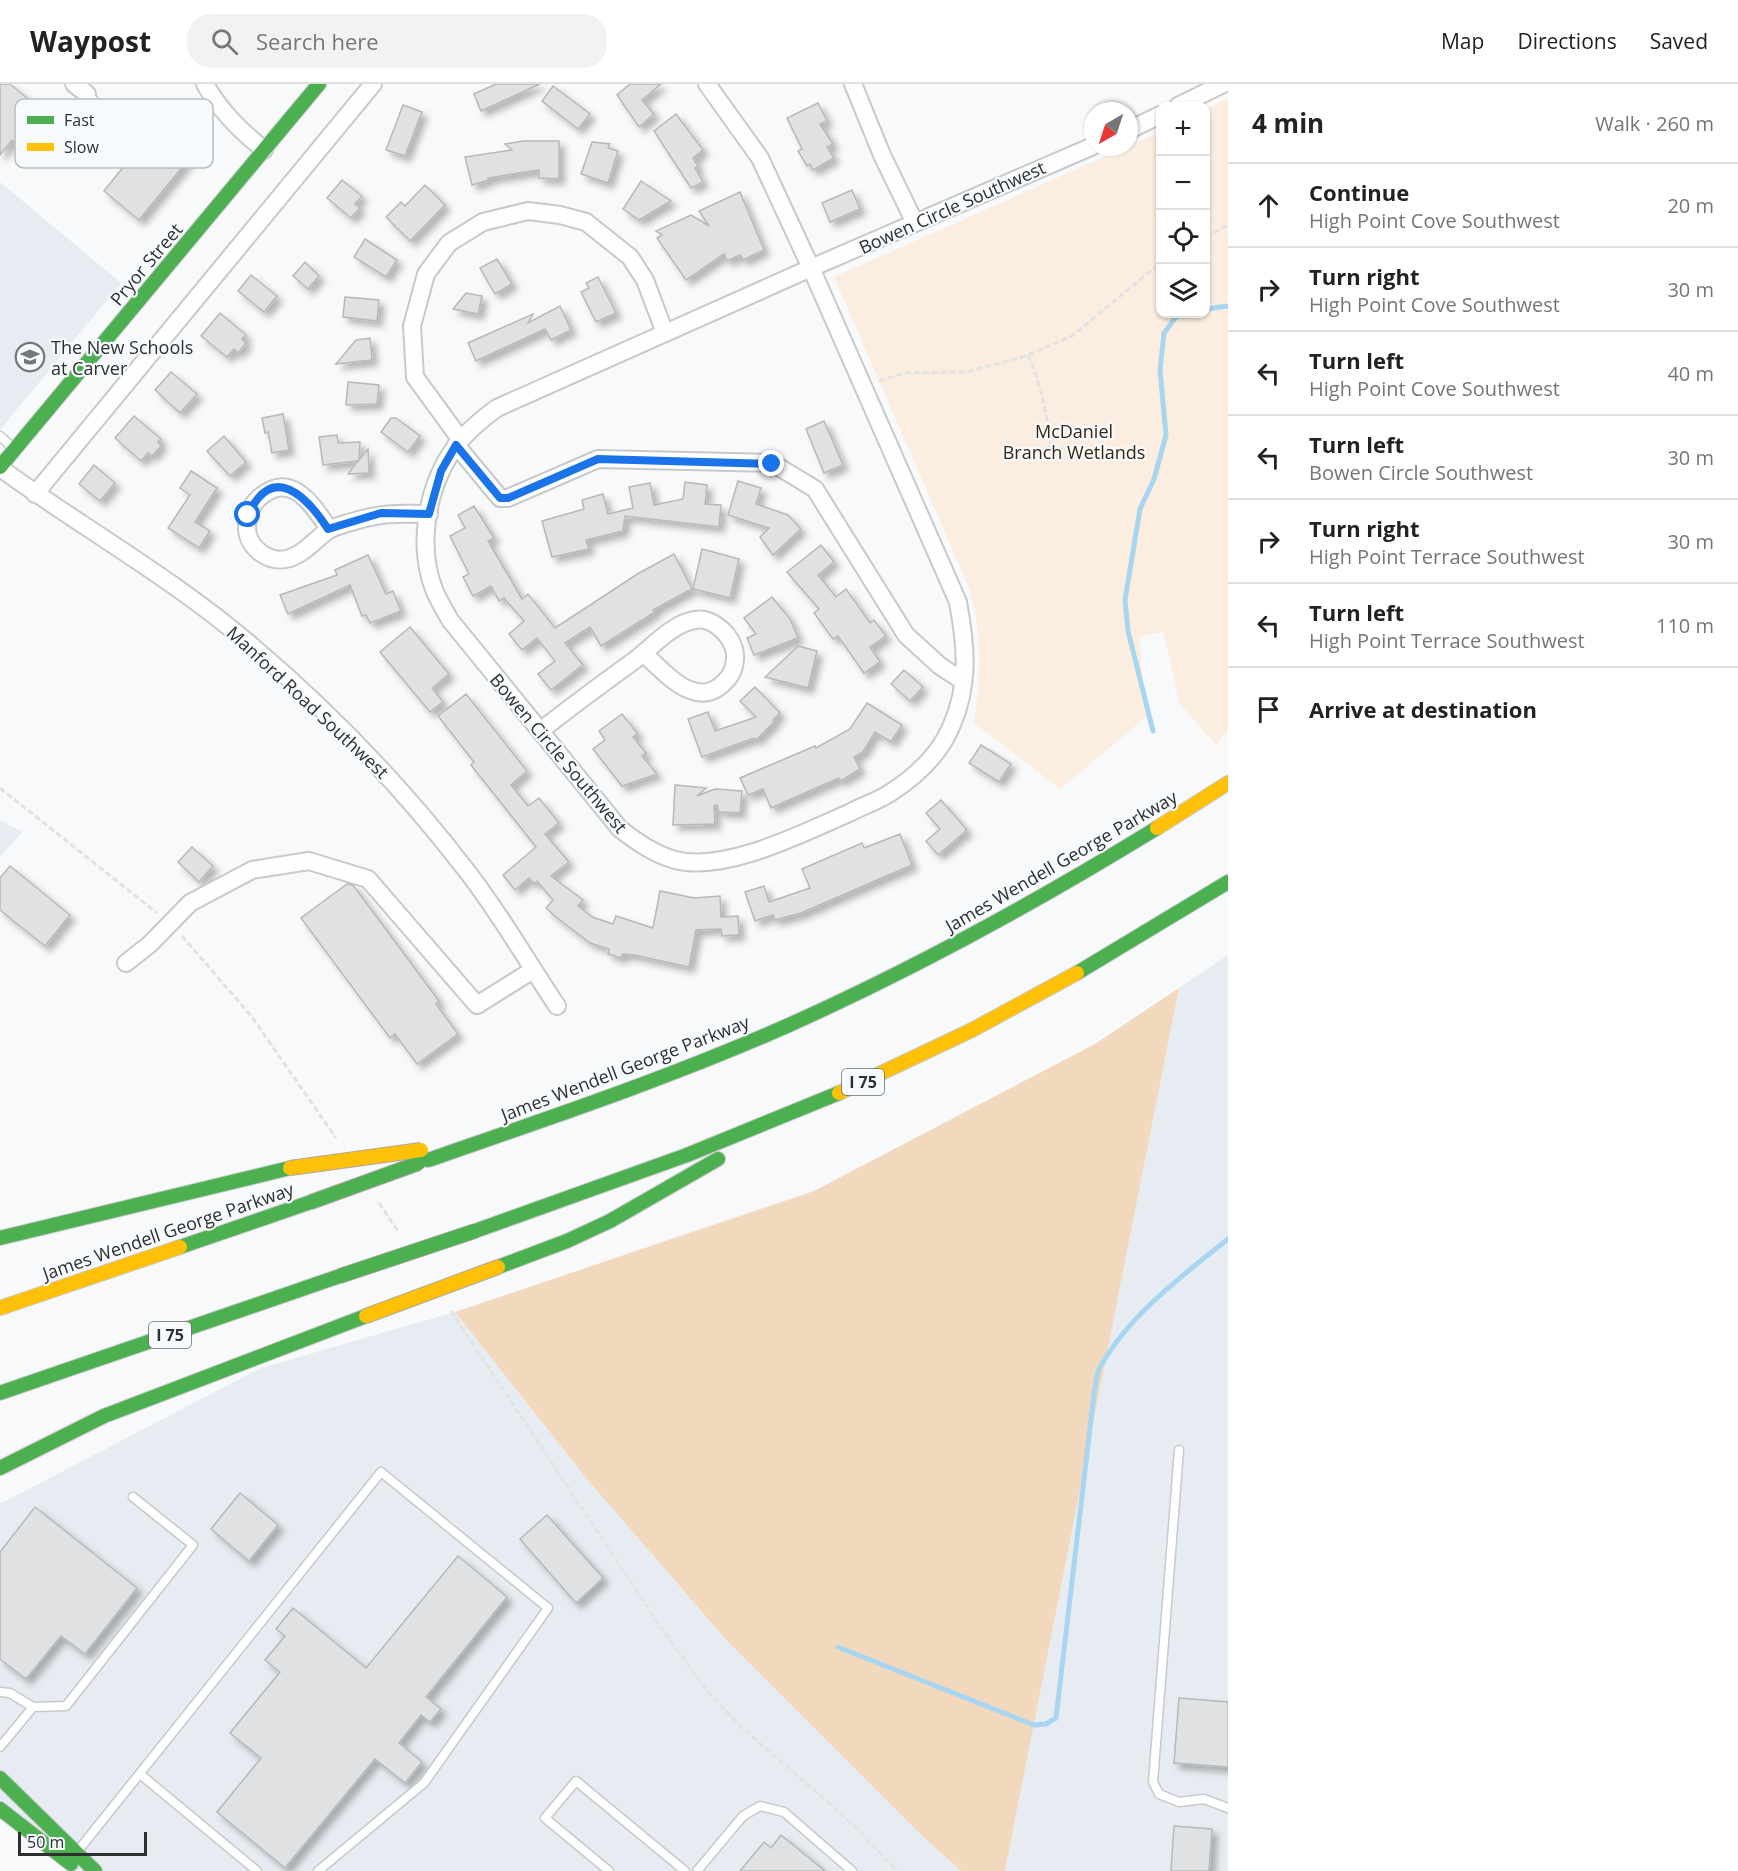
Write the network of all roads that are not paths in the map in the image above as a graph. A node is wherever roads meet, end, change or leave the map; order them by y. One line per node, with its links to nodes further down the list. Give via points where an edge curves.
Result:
1 (206, 84): 12 (street, via 221,109)
2 (319, 84): 12 (main road, Pryor Street)
3 (373, 84): 21 (street)
4 (707, 84): 15 (street, Bowen Circle Southwest, via 760,158)
5 (853, 84): 14 (street)
6 (1223, 84): 9 (street)
7 (81, 89): 8 (lane)
8 (92, 99)
9 (1186, 102)
10 (1156, 117): 11 (street)
11 (1138, 126)
12 (264, 150): 19 (main road, Pryor Street)
13 (1084, 150): 14 (street, Bowen Circle Southwest)
14 (915, 223): 15 (street, Bowen Circle Southwest)
15 (811, 268): 16 (street, Bowen Circle Southwest); 25 (street, Bowen Circle Southwest, via 958,602 966,646)
16 (665, 333): 18 (street, Bowen Circle Southwest, via 497,408); 18 (street, via 645,280 630,257 586,222 560,214 528,211 483,222 449,243 426,274 412,326 415,377)
17 (0, 436): 19 (lane)
18 (459, 443): 22 (street, Bowen Circle Southwest, via 441,471); 25 (street, via 500,498 598,459 772,464 815,489 906,635)
19 (15, 449): 20 (main road, Pryor Street)
20 (0, 467): 21 (street, Manford Road Southwest)
21 (35, 494): 30 (street, Manford Road Southwest, via 101,535 207,611 252,646 344,732 386,774 467,871)
22 (429, 514): 23 (street, via 381,513); 26 (street, Bowen Circle Southwest, via 427,563 435,591 450,620)
23 (328, 529): 23 (street, via 308,548 288,559 273,560 260,553 246,528 254,502 268,490 281,487 292,489 307,500)
24 (643, 653): 24 (street, via 685,623 698,619 714,624 729,636 735,650 729,677 704,693 691,692 679,685); 26 (street)
25 (963, 681): 26 (street, Bowen Circle Southwest, via 951,727 937,751 915,775 889,794 801,834 741,855 706,862 676,860 643,847 620,829)
26 (540, 731)
27 (1228, 783): 33 (main road, James Wendell George Parkway, via 1007,917 867,988 722,1053 495,1136)
28 (1228, 882): 32 (main road, I 75, via 1028,1000)
29 (126, 963): 30 (street, via 190,903 252,870 309,861 368,879 477,1005)
30 (533, 970): 31 (street, Manford Road Southwest)
31 (557, 1006)
32 (812, 1105): 36 (main road, I 75, bridge, via 723,1142 475,1231); 38 (main road, bridge, via 610,1221 567,1241 104,1416)
33 (424, 1155): 34 (main road, bridge, via 290,1168); 35 (main road, James Wendell George Parkway, bridge, via 311,1202)
34 (0, 1238)
35 (0, 1308)
36 (0, 1393)
37 (1179, 1450): 45 (lane, via 1153,1782 1159,1794 1179,1802 1204,1799)
38 (0, 1468)
39 (133, 1497): 41 (lane, via 193,1545 66,1706)
40 (0, 1692): 41 (lane, via 10,1693)
41 (33, 1707): 42 (lane)
42 (0, 1747)
43 (140, 1774): 47 (lane); 50 (lane); 51 (lane, via 381,1472 548,1608 424,1783)
44 (0, 1778): 47 (main road)
45 (1228, 1808)
46 (0, 1809): 48 (main road)
47 (77, 1853): 49 (main road)
48 (81, 1871)
49 (95, 1871)
50 (256, 1871)
51 (318, 1871)
52 (609, 1871): 53 (lane, via 545,1818 576,1781)
53 (685, 1871)
54 (697, 1871): 55 (lane, via 742,1816 760,1806 784,1812)
55 (852, 1871)

